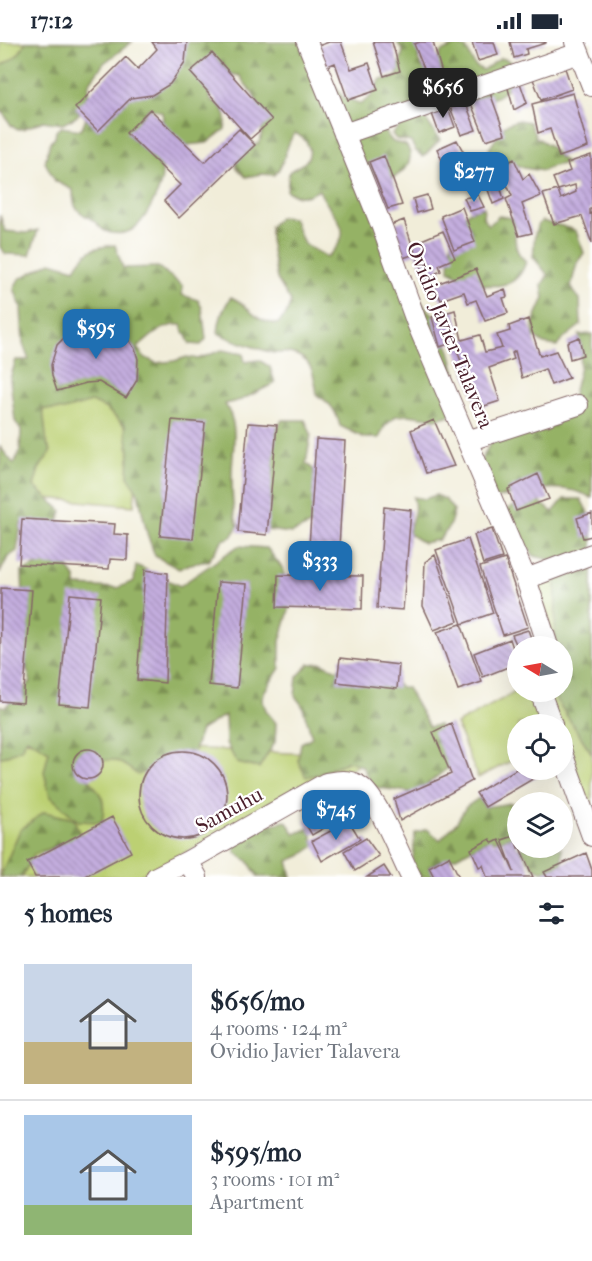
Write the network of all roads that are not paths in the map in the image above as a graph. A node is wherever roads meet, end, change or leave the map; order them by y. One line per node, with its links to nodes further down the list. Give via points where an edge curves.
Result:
1 (307, 42): 4 (street, Ovidio Javier Talavera)
2 (577, 47): 3 (street); 4 (street)
3 (592, 86)
4 (345, 134): 6 (street, Ovidio Javier Talavera, via 416,321)
5 (578, 405): 6 (street)
6 (467, 441): 8 (street, Ovidio Javier Talavera)
7 (592, 555): 8 (street)
8 (526, 579): 9 (street, Ovidio Javier Talavera)
9 (545, 636)
10 (572, 780): 11 (street)
11 (592, 836)
12 (192, 869): 13 (street, Samuhu); 14 (street, Samuhu, via 326,783 343,780 359,785 373,800)
13 (156, 877)
14 (411, 877)

